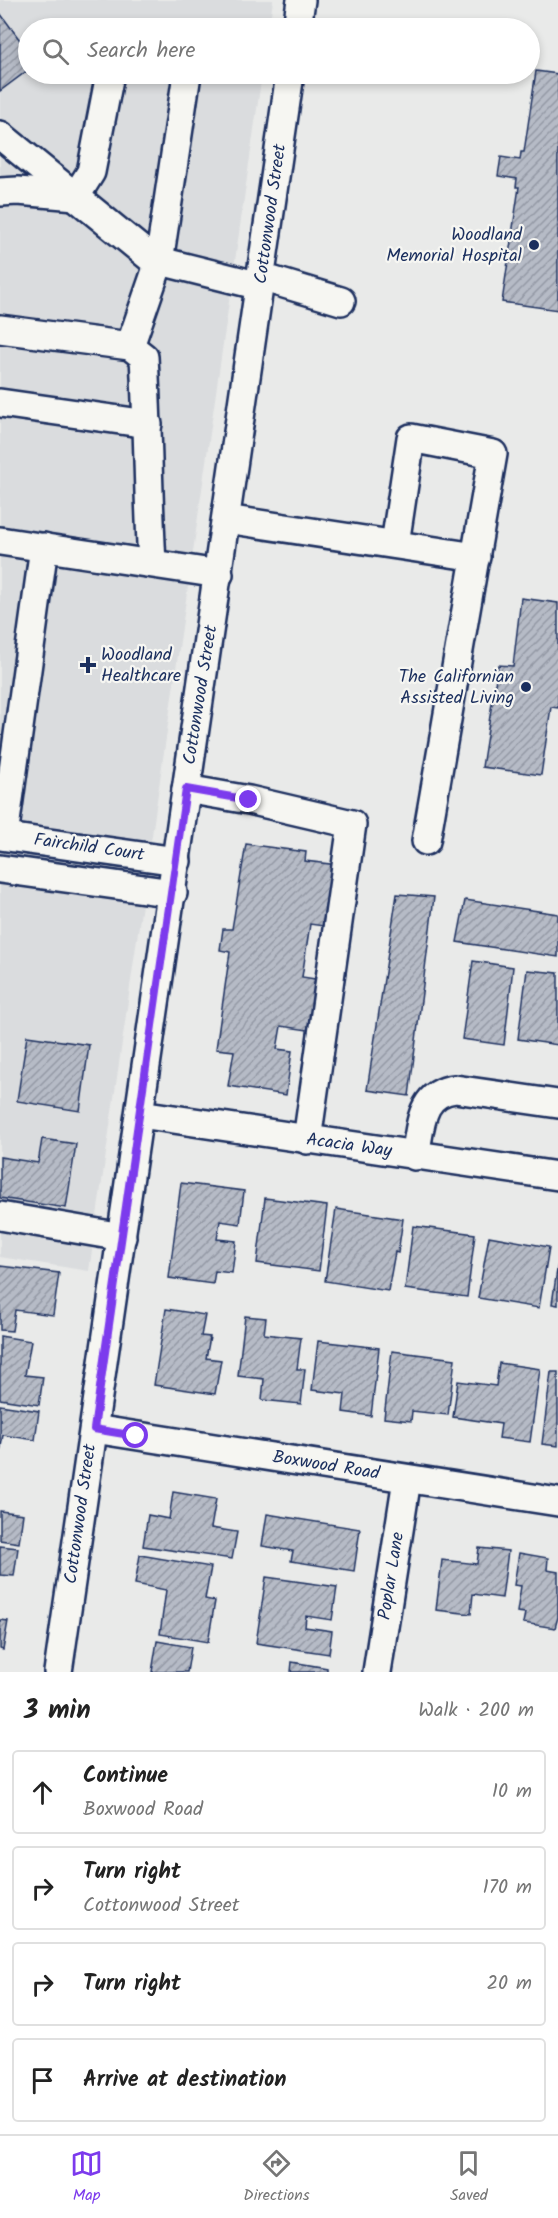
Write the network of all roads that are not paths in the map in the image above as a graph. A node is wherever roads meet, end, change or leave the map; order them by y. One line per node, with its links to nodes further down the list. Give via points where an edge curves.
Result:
1 (301, 0): 2 (street)
2 (298, 18)
3 (108, 84): 8 (street, via 91,172)
4 (186, 84): 9 (street)
5 (290, 84): 10 (street, Cottonwood Street)
6 (0, 135): 8 (street)
7 (0, 192): 8 (street)
8 (76, 196): 9 (street)
9 (159, 262): 10 (street); 13 (street)
10 (261, 281): 11 (street); 16 (street, Cottonwood Street)
11 (341, 301)
12 (0, 329): 13 (street)
13 (130, 346): 15 (street, via 144,357)
14 (0, 403): 15 (street)
15 (148, 424): 21 (street)
16 (226, 519): 18 (street); 22 (street, Cottonwood Street)
17 (0, 541): 19 (street)
18 (395, 544): 20 (street); 20 (street, via 411,438 494,454)
19 (44, 547): 21 (street); 24 (street)
20 (476, 557): 25 (street)
21 (152, 563): 22 (street)
22 (219, 574): 23 (street, Cottonwood Street)
23 (186, 789): 26 (street, Cottonwood Street); 31 (street, via 352,824)
24 (2, 836): 26 (street, Fairchild Court)
25 (426, 841)
26 (177, 861): 28 (street, Cottonwood Street)
27 (0, 869): 28 (street, Fairchild Court)
28 (172, 893): 30 (street, Cottonwood Street)
29 (558, 1104): 32 (street, via 445,1090 430,1100 424,1113)
30 (140, 1114): 31 (street, Acacia Way); 35 (street, Cottonwood Street)
31 (306, 1140): 32 (street, Acacia Way)
32 (415, 1156): 33 (street, Acacia Way)
33 (558, 1176)
34 (0, 1216): 35 (street)
35 (122, 1237): 36 (street, Cottonwood Street)
36 (94, 1429): 37 (street, Boxwood Road); 39 (street, Cottonwood Street)
37 (407, 1479): 38 (street, Boxwood Road); 40 (street, Poplar Lane)
38 (558, 1502)
39 (58, 1672)
40 (377, 1672)

